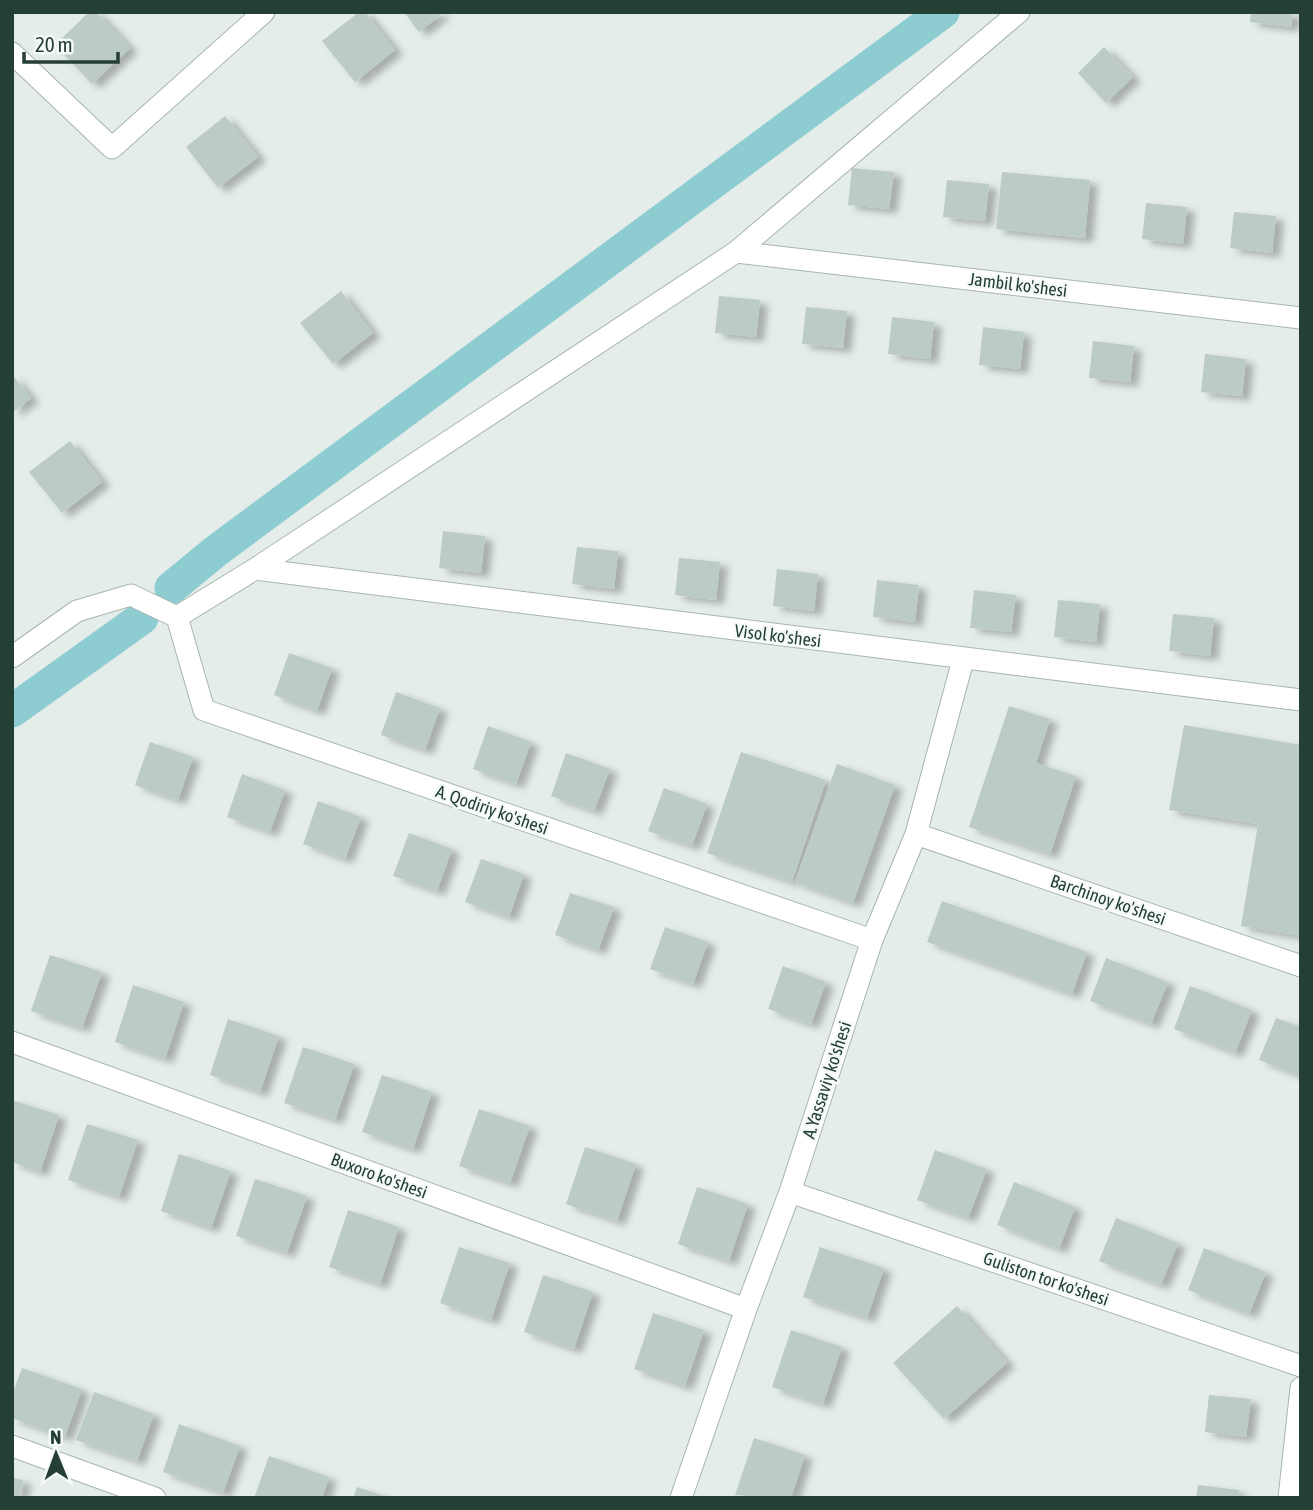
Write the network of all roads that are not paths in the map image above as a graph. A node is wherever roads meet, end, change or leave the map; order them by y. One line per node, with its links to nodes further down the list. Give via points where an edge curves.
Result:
1 (264, 12): 3 (street, via 111,148)
2 (1019, 12): 4 (street)
3 (12, 53)
4 (736, 252): 5 (street, Jambil ko'shesi); 6 (street)
5 (1301, 318)
6 (255, 569): 7 (street); 9 (street, Visol ko'shesi)
7 (177, 617): 8 (street, via 131,595 77,611); 12 (street, A. Qodiriy ko'shesi, via 204,710)
8 (12, 657)
9 (963, 660): 10 (street, Visol ko'shesi); 11 (street, A.Yassaviy ko'shesi)
10 (1301, 700)
11 (916, 834): 12 (street, A.Yassaviy ko'shesi); 13 (street, Barchinoy ko'shesi)
12 (872, 940): 15 (street, A.Yassaviy ko'shesi)
13 (1301, 966)
14 (12, 1042): 16 (street, Buxoro ko'shesi)
15 (790, 1192): 16 (street, A.Yassaviy ko'shesi); 17 (street, Guliston tor ko'shesi)
16 (746, 1309): 21 (street, A.Yassaviy ko'shesi)
17 (1301, 1366)
18 (1301, 1388): 22 (street)
19 (12, 1447): 20 (street)
20 (155, 1498)
21 (681, 1498)
22 (1289, 1498)

